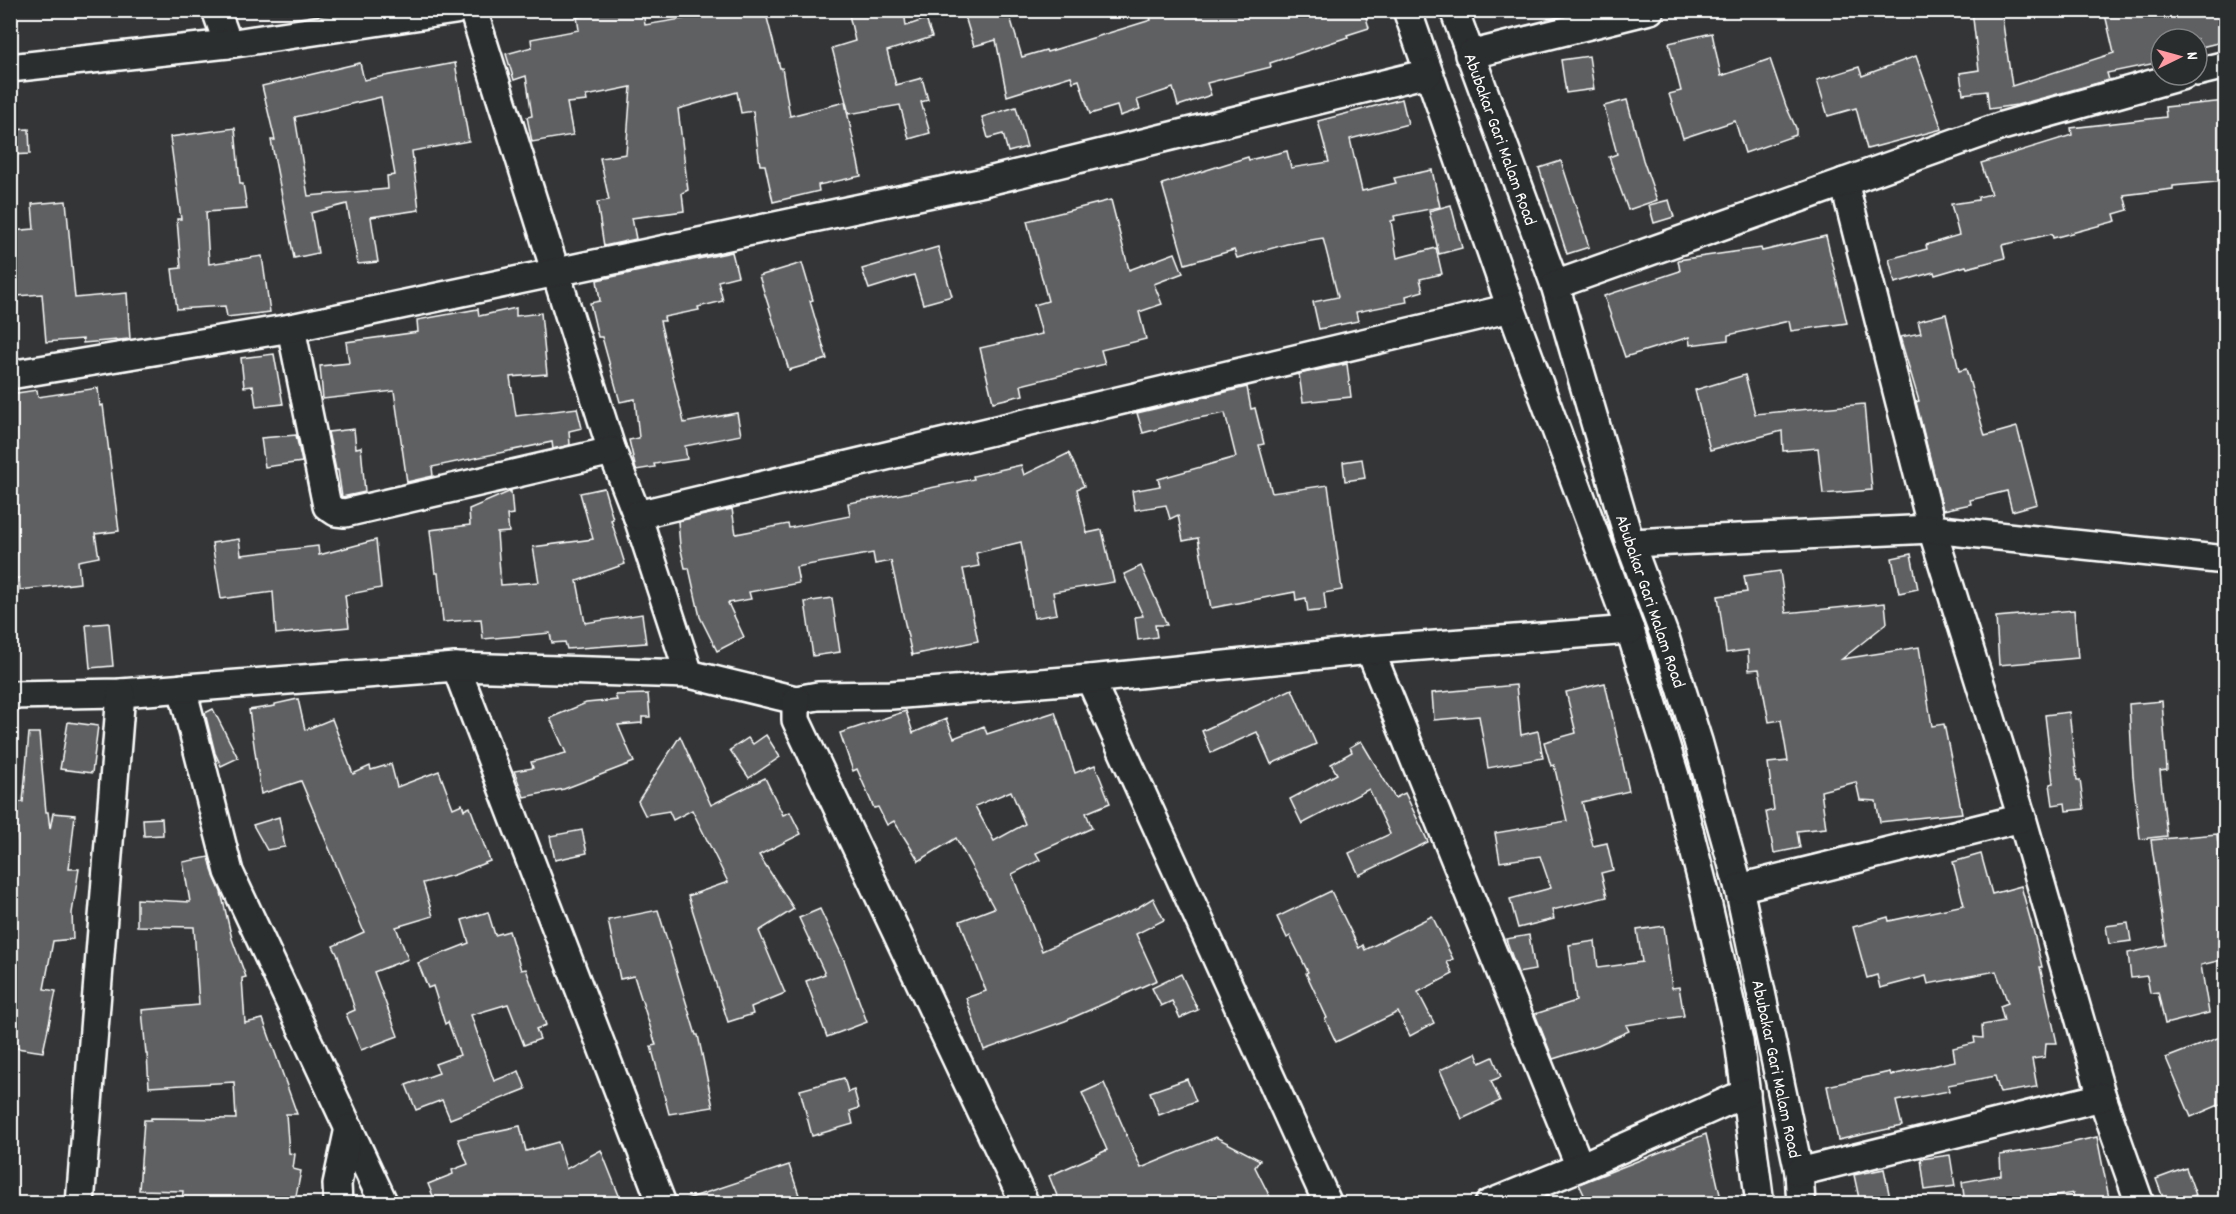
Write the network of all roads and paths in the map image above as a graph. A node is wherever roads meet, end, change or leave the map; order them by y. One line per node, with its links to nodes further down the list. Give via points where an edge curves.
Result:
1 (216, 10): 7 (street)
2 (455, 10): 7 (street)
3 (473, 10): 15 (street)
4 (1407, 10): 12 (street)
5 (1454, 10): 8 (street, Abubakar Gari Malam Road)
6 (1650, 10): 8 (street)
7 (228, 44): 10 (street)
8 (1469, 55): 16 (street, Abubakar Gari Malam Road)
9 (2226, 65): 11 (street)
10 (10, 68)
11 (2209, 69)
12 (1428, 73): 15 (street, via 984,182); 17 (street)
13 (2149, 85): 14 (street, via 2002,126)
14 (1844, 182): 16 (street); 22 (street)
15 (556, 271): 18 (street); 20 (street)
16 (1555, 285): 23 (street, Abubakar Gari Malam Road)
17 (1510, 308): 21 (street); 25 (street)
18 (291, 328): 19 (street); 20 (street, via 327,506 336,512)
19 (10, 375)
20 (612, 451): 21 (street)
21 (637, 515): 28 (street)
22 (1932, 530): 23 (street); 24 (street); 34 (street)
23 (1630, 543): 35 (street, Abubakar Gari Malam Road, via 1698,741)
24 (2226, 560)
25 (1630, 630): 26 (street); 36 (street, via 1675,776 1705,893 1739,1041)
26 (1370, 650): 29 (street); 39 (street)
27 (456, 668): 28 (street); 30 (street); 44 (street)
28 (689, 674): 33 (street)
29 (1090, 679): 33 (street); 46 (street)
30 (182, 688): 31 (street); 38 (street, via 228,872)
31 (122, 693): 32 (street); 41 (street)
32 (10, 695)
33 (796, 700): 45 (street, via 796,720)
34 (2022, 818): 35 (street); 37 (street)
35 (1739, 888): 40 (street, Abubakar Gari Malam Road)
36 (1746, 1094): 39 (street); 48 (street)
37 (2102, 1098): 40 (street); 50 (street)
38 (349, 1128): 42 (street, via 337,1184); 43 (street)
39 (1580, 1167): 47 (street)
40 (1798, 1172): 49 (street, Abubakar Gari Malam Road)
41 (80, 1203)
42 (338, 1203)
43 (384, 1203)
44 (662, 1203)
45 (1025, 1203)
46 (1328, 1203)
47 (1489, 1203)
48 (1760, 1203)
49 (1801, 1203)
50 (2140, 1203)

